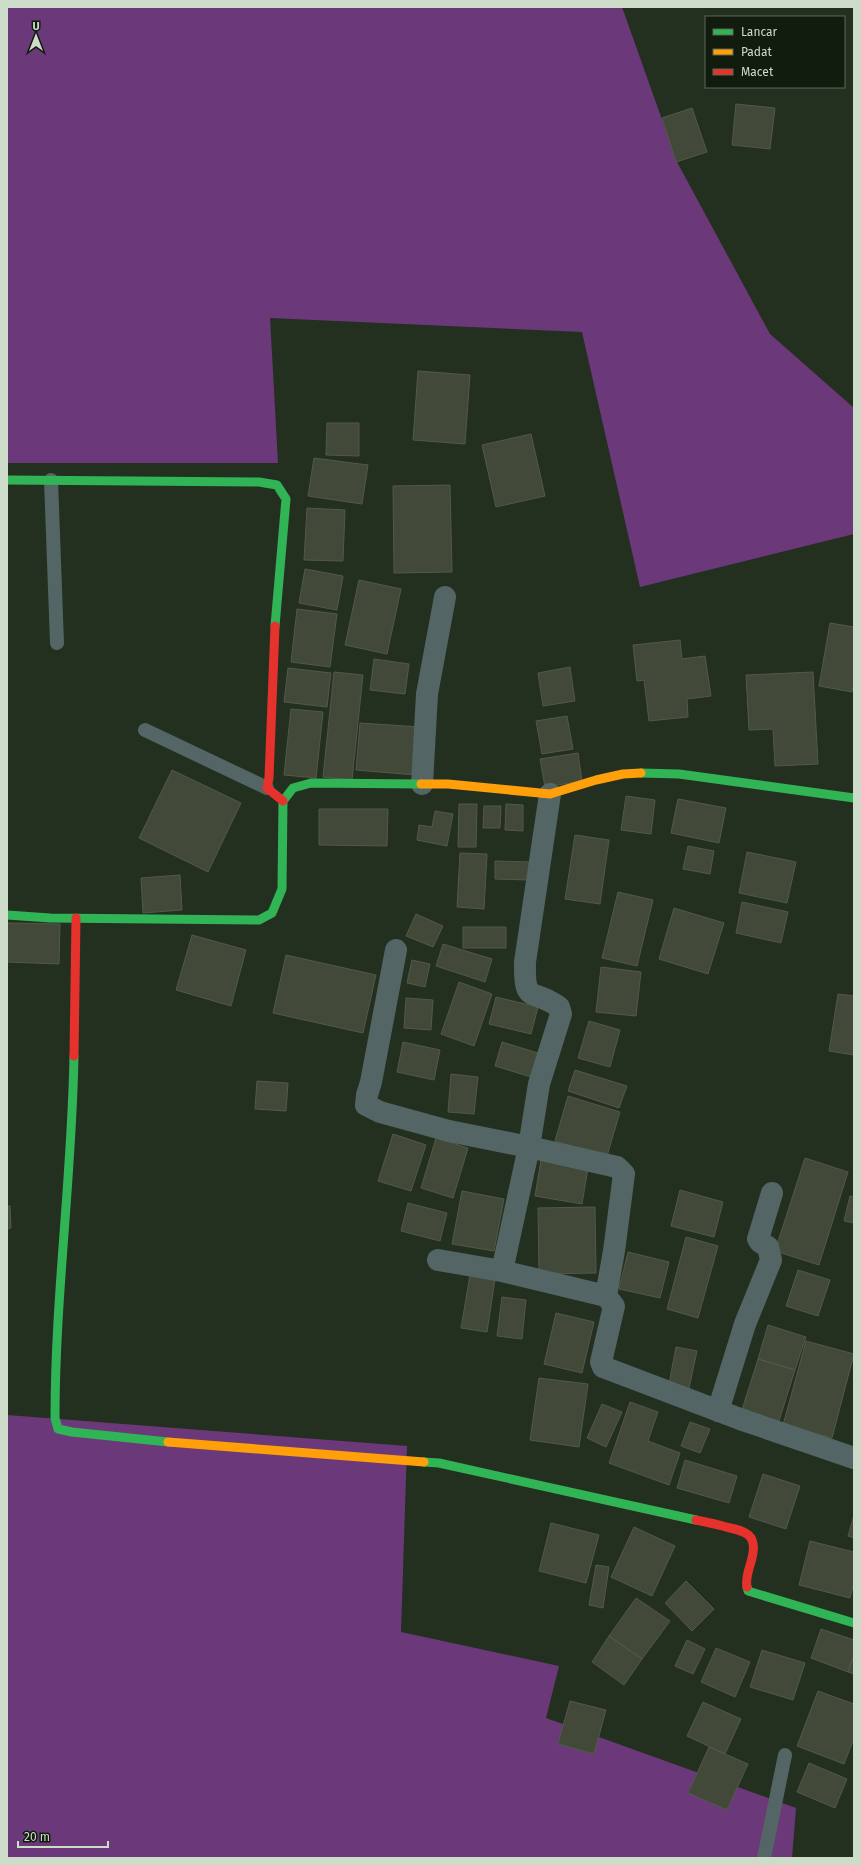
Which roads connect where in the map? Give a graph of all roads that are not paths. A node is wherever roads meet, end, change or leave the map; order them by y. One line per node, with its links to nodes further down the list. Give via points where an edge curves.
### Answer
1 (7, 480): 2 (street)
2 (51, 480): 4 (lane); 7 (street, via 259,482 277,485 286,499 275,622)
3 (445, 596): 6 (street, via 427,694)
4 (57, 643)
5 (145, 730): 7 (lane)
6 (422, 784): 8 (street, via 448,784); 10 (street, via 311,783 293,788)
7 (267, 788): 10 (street)
8 (550, 794): 9 (street, via 623,774 650,772); 14 (street, via 524,979 526,989 533,996 554,1003 559,1007 561,1014 539,1084)
9 (854, 798)
10 (283, 801): 12 (street, via 282,889 272,913 259,920 240,921)
11 (7, 915): 12 (street)
12 (76, 918): 21 (street, via 73,1108 61,1269 55,1398 58,1428 72,1432 181,1443 439,1463 746,1531 751,1535 755,1551 748,1574 748,1591)
13 (396, 950): 14 (street, via 366,1105 380,1112 449,1131)
14 (529, 1146): 17 (street); 18 (street, via 617,1167 624,1174)
15 (772, 1193): 19 (street, via 758,1239 768,1247 771,1260 746,1324)
16 (438, 1260): 17 (street)
17 (502, 1271): 18 (street)
18 (606, 1296): 19 (street, via 614,1306 603,1367)
19 (718, 1411): 20 (street)
20 (854, 1458)
21 (854, 1623)
22 (785, 1755): 23 (lane)
23 (764, 1858)

